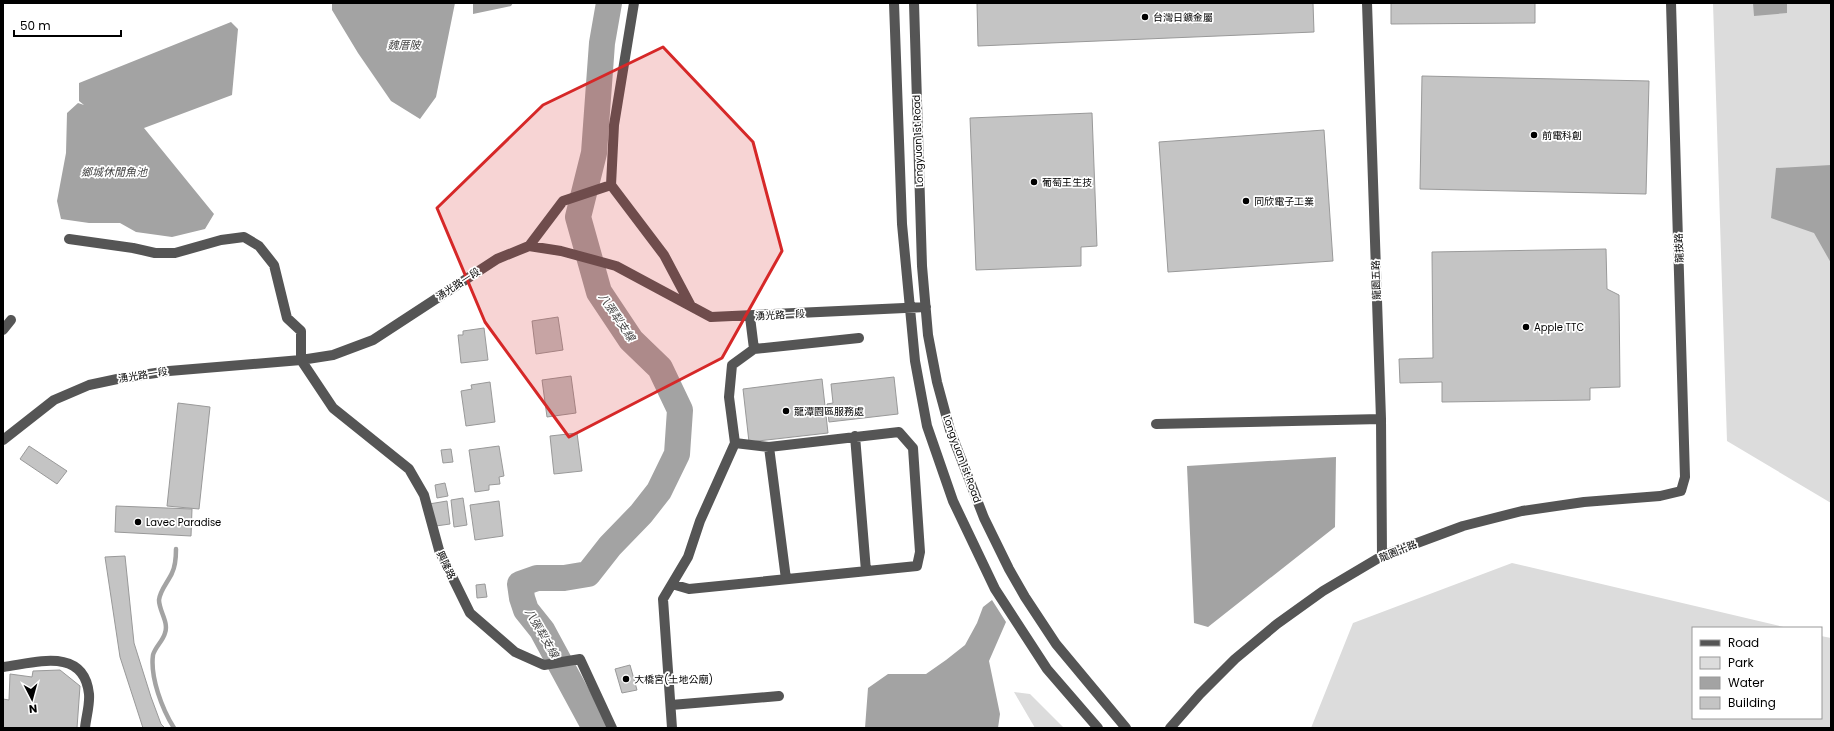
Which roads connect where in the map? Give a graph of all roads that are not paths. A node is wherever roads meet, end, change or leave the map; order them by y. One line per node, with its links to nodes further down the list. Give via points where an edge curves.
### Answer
1 (634, 3): 6 (street, via 614,125)
2 (894, 3): 11 (street, Longyuan 1st Road, via 902,224)
3 (914, 3): 10 (street, Longyuan 1st Road, via 922,266)
4 (1367, 3): 18 (street, 龍園五路)
5 (1671, 3): 24 (street, 龍技路, via 1686,478)
6 (611, 185): 8 (street, via 563,201); 9 (street, via 664,255)
7 (69, 239): 17 (street, via 155,253 175,253 221,240 244,237 259,246 274,265 287,318 301,332)
8 (530, 246): 9 (street, 湧光路一段, via 561,251 616,266); 17 (street, 湧光路一段, via 497,259 373,340 333,355)
9 (690, 306): 12 (street, 湧光路一段, via 710,317)
10 (926, 307): 11 (street, 湧光路一段); 36 (street, Longyuan 1st Road, via 937,382 950,430 984,518 1009,570 1056,644)
11 (908, 308): 12 (street, 湧光路一段); 35 (street, Longyuan 1st Road, via 914,361 927,426 964,527 995,589 1014,620 1047,669)
12 (750, 317): 16 (street)
13 (12, 320): 14 (street)
14 (3, 330)
15 (859, 338): 16 (street)
16 (754, 349): 22 (street, via 732,365 729,398)
17 (301, 360): 21 (street, 湧光路一段, via 169,371 89,385 54,400); 33 (street, 興隆路, via 333,408 409,470 424,495 439,550 470,613 515,652 544,665 580,658)
18 (1381, 419): 19 (street); 25 (street, 龍園五路)
19 (1156, 424)
20 (856, 436): 23 (street); 26 (street); 26 (street, via 899,432 913,448 920,552 917,566)
21 (3, 440)
22 (735, 443): 23 (street); 28 (street, via 700,521 688,557)
23 (770, 446): 27 (street)
24 (1681, 492): 25 (street, 龍園十路, via 1522,511 1463,526)
25 (1382, 556): 37 (street, 龍園十路, via 1323,591 1277,624 1235,659)
26 (866, 571): 27 (street)
27 (786, 579): 28 (street, via 689,589)
28 (672, 584): 31 (street, via 663,599)
29 (3, 667): 32 (street, via 57,660 78,668 86,681 89,696)
30 (779, 696): 31 (street)
31 (671, 705): 34 (street)
32 (84, 728)
33 (612, 728)
34 (672, 728)
35 (1098, 728)
36 (1126, 728)
37 (1170, 728)

